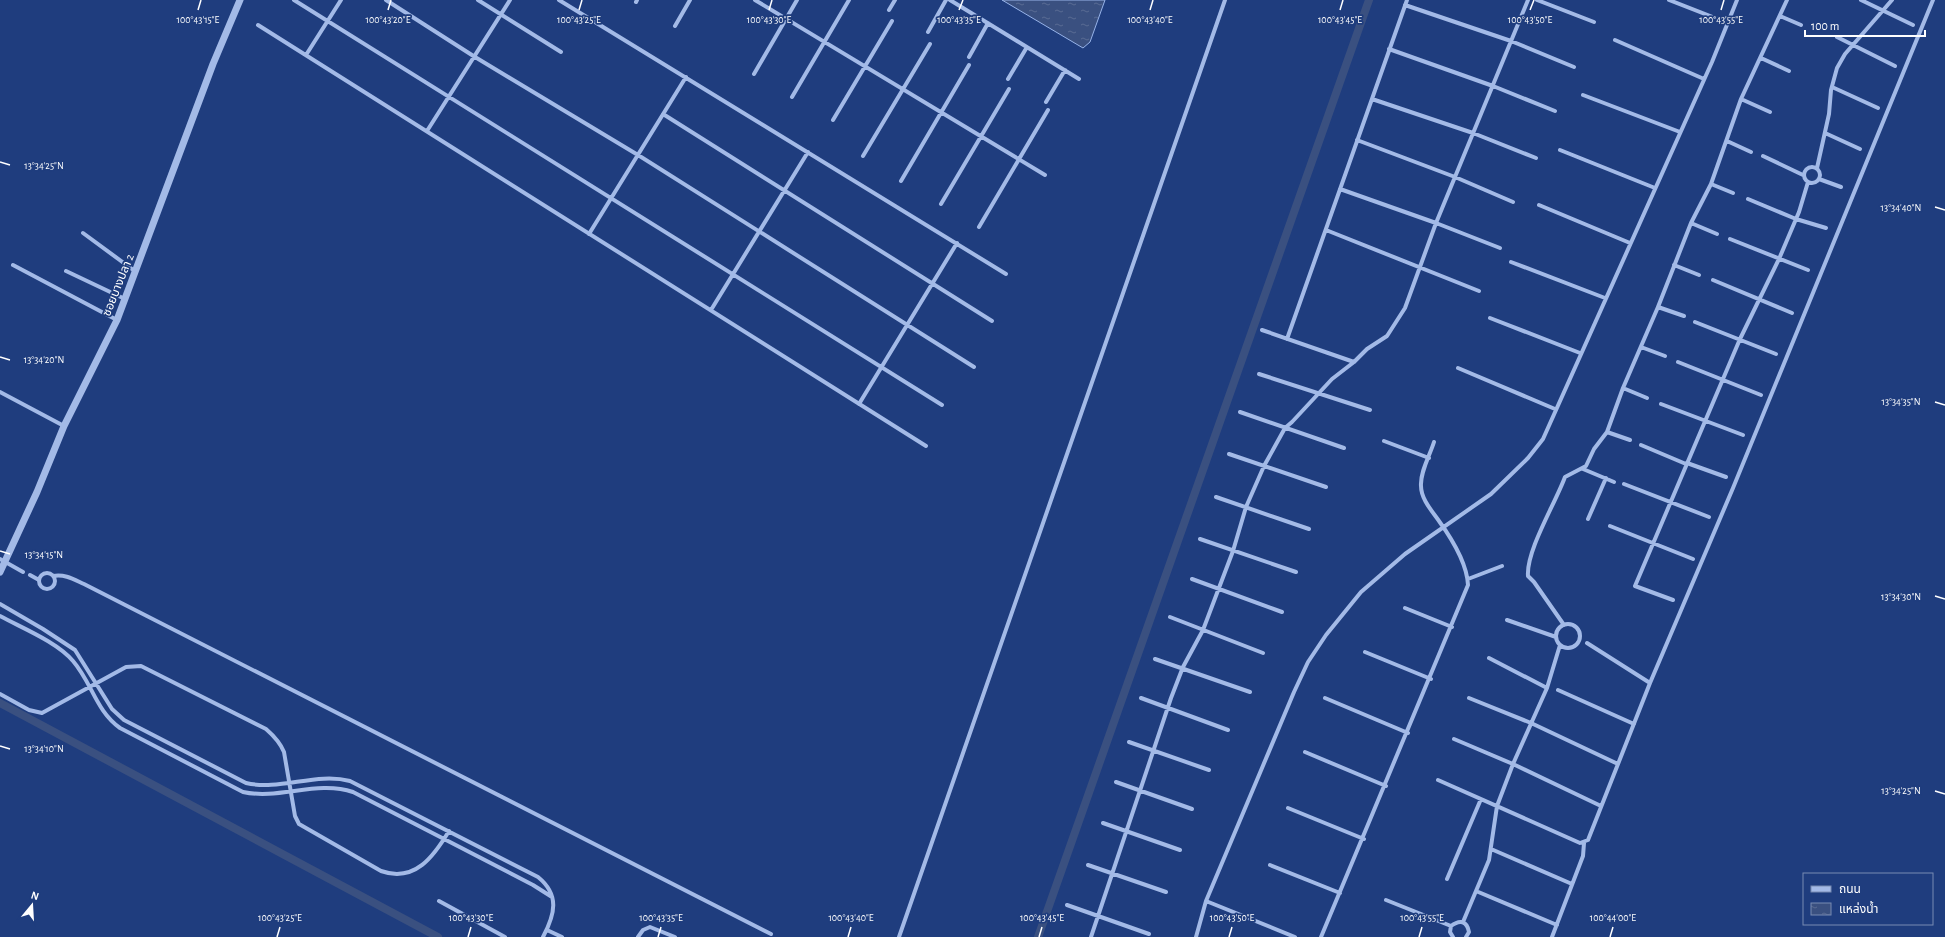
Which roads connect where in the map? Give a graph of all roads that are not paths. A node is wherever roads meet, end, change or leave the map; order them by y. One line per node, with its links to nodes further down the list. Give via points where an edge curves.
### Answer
1 (240, 0): 137 (street, ซอยบางปลา 2, via 213,64)
2 (294, 0): 31 (street)
3 (341, 0): 31 (street)
4 (386, 0): 51 (street)
5 (478, 0): 28 (street)
6 (510, 0): 28 (street)
7 (559, 0): 61 (street)
8 (690, 0): 38 (street)
9 (755, 0): 30 (street)
10 (797, 0): 30 (street)
11 (849, 0): 44 (street)
12 (894, 0): 26 (street)
13 (946, 0): 40 (street)
14 (950, 0): 34 (street)
15 (1225, 0): 312 (street)
16 (1407, 0): 25 (street)
17 (1528, 0): 43 (street)
18 (1537, 0): 33 (street)
19 (1669, 0): 35 (street)
20 (1738, 0): 35 (street)
21 (1787, 0): 29 (street)
22 (1861, 0): 27 (street)
23 (1892, 0): 27 (street)
24 (1933, 0): 247 (street, via 1733,488)
25 (1405, 5): 43 (street); 48 (street)
26 (889, 10)
27 (1884, 10): 37 (street); 46 (street)
28 (501, 14): 49 (street); 51 (street)
29 (1780, 16): 39 (street); 53 (street)
30 (786, 19): 44 (street); 60 (street)
31 (327, 20): 50 (street); 70 (street)
32 (892, 21): 55 (street)
33 (1594, 22)
34 (988, 23): 47 (street); 52 (street)
35 (1728, 23): 64 (street)
36 (258, 25): 50 (street)
37 (1913, 25)
38 (675, 26)
39 (1801, 26)
40 (928, 32)
41 (1837, 37): 46 (street)
42 (1615, 40): 64 (street)
43 (1511, 41): 57 (street); 65 (street)
44 (825, 42): 55 (street); 71 (street)
45 (930, 44): 68 (street)
46 (1853, 44): 56 (street); 66 (street, via 1837,68)
47 (1027, 47): 58 (street); 62 (street)
48 (1389, 49): 65 (street); 72 (street)
49 (562, 52)
50 (306, 55): 82 (street)
51 (475, 57): 70 (street); 93 (street)
52 (969, 57)
53 (1761, 58): 59 (street); 73 (street)
54 (969, 65): 79 (street)
55 (865, 66): 68 (street); 81 (street)
56 (1895, 66)
57 (1574, 67)
58 (1065, 70): 63 (street); 74 (street)
59 (1789, 71)
60 (754, 74)
61 (686, 77): 80 (street); 91 (street)
62 (1008, 79)
63 (1080, 79)
64 (1704, 79): 83 (street)
65 (1493, 86): 77 (street); 84 (street)
66 (1832, 87): 75 (street); 85 (street)
67 (1009, 89): 86 (street)
68 (903, 90): 79 (street); 94 (street)
69 (1583, 94): 83 (street)
70 (449, 96): 82 (street); 111 (street)
71 (792, 97)
72 (1372, 99): 84 (street); 87 (street)
73 (1741, 99): 78 (street); 88 (street)
74 (1046, 102)
75 (1878, 108)
76 (1048, 110): 97 (street)
77 (1555, 111)
78 (1770, 112)
79 (941, 113): 86 (street); 103 (street)
80 (663, 114): 93 (street); 109 (street)
81 (833, 120)
82 (427, 131): 124 (street)
83 (1680, 132): 107 (street)
84 (1473, 133): 96 (street); 101 (street)
85 (1825, 133): 89 (street); 98 (street)
86 (981, 136): 97 (street); 114 (street)
87 (1357, 140): 101 (street); 108 (street)
88 (1727, 141): 92 (street); 105 (street)
89 (1860, 149)
90 (1560, 150): 107 (street)
91 (808, 152): 109 (street); 128 (street)
92 (1750, 152)
93 (638, 155): 111 (street); 122 (street)
94 (863, 156)
95 (1763, 156): 100 (street)
96 (1536, 158)
97 (1019, 159): 99 (street); 119 (street)
98 (1817, 168): 100 (street, via 1805,169); 102 (street, via 1820,173)
99 (1046, 175)
100 (1803, 175): 104 (street)
101 (1455, 177): 113 (street); 118 (street)
102 (1819, 179): 104 (street, via 1814,183); 106 (street)
103 (901, 181)
104 (1808, 182): 116 (street)
105 (1711, 184): 110 (street); 117 (street)
106 (1841, 187)
107 (1655, 188): 127 (street)
108 (1340, 189): 118 (street); 121 (street)
109 (784, 190): 122 (street); 142 (street)
110 (1733, 193)
111 (611, 198): 124 (street); 138 (street)
112 (1748, 199): 116 (street)
113 (1513, 202)
114 (941, 204)
115 (1539, 205): 127 (street)
116 (1796, 219): 120 (street); 130 (street)
117 (1691, 222): 125 (street); 133 (street)
118 (1436, 223): 129 (street); 134 (street)
119 (979, 227)
120 (1826, 228)
121 (1326, 230): 134 (street); 157 (street)
122 (759, 232): 138 (street); 155 (street)
123 (83, 233): 137 (street)
124 (589, 234): 148 (street)
125 (1717, 234)
126 (1730, 239): 130 (street)
127 (1630, 242): 144 (street)
128 (957, 244): 139 (street); 142 (street)
129 (1500, 248)
130 (1780, 259): 135 (street); 145 (street)
131 (1511, 262): 144 (street)
132 (13, 265): 152 (street)
133 (1674, 265): 140 (street); 147 (street)
134 (1421, 267): 143 (street); 163 (street, via 1405,308 1392,328)
135 (1808, 270)
136 (66, 271): 146 (street)
137 (136, 272): 146 (street, ซอยบางปลา 2)
138 (733, 274): 148 (street); 165 (street)
139 (1006, 274)
140 (1699, 275)
141 (1713, 280): 145 (street)
142 (932, 283): 153 (street); 155 (street)
143 (1479, 291)
144 (1605, 298): 160 (street)
145 (1759, 298): 149 (street); 158 (street)
146 (125, 299): 152 (street, ซอยบางปลา 2)
147 (1658, 307): 150 (street); 159 (street)
148 (710, 310): 175 (street)
149 (1792, 313)
150 (1684, 316)
151 (1490, 318): 160 (street)
152 (117, 320): 182 (street, ซอยบางปลา 2)
153 (992, 321)
154 (1695, 322): 158 (street)
155 (907, 325): 165 (street); 166 (street)
156 (1262, 330): 157 (street)
157 (1287, 339): 163 (street)
158 (1740, 339): 161 (street); 169 (street)
159 (1641, 347): 162 (street); 170 (street)
160 (1580, 353): 178 (street)
161 (1776, 354)
162 (1665, 356)
163 (1354, 362): 172 (street, via 1332,378)
164 (1678, 362): 169 (street)
165 (881, 367): 175 (street); 177 (street)
166 (974, 367)
167 (1458, 368): 178 (street)
168 (1259, 374): 172 (street)
169 (1722, 380): 173 (street); 181 (street)
170 (1623, 388): 174 (street); 184 (street)
171 (0, 392): 182 (street)
172 (1319, 394): 179 (street); 183 (street)
173 (1761, 395)
174 (1647, 398)
175 (859, 404): 190 (street)
176 (1661, 404): 181 (street)
177 (942, 405)
178 (1555, 409): 208 (street, via 1542,439 1528,458 1491,494)
179 (1370, 410)
180 (1240, 412): 183 (street)
181 (1705, 421): 185 (street); 194 (street)
182 (64, 426): 214 (street, ซอยบางปลา 2, via 37,492)
183 (1285, 428): 191 (street); 195 (street)
184 (1607, 432): 186 (street); 196 (street)
185 (1743, 435)
186 (1630, 440)
187 (1384, 441): 193 (street)
188 (1434, 442): 193 (street)
189 (1641, 445): 194 (street)
190 (926, 446)
191 (1344, 448)
192 (1229, 454): 195 (street)
193 (1429, 458): 208 (street, via 1420,488)
194 (1686, 463): 197 (street); 203 (street)
195 (1264, 466): 201 (street); 204 (street)
196 (1583, 469): 198 (street); 232 (street, via 1565,477 1527,569 1528,576)
197 (1726, 477)
198 (1606, 478): 199 (street); 206 (street)
199 (1614, 482)
200 (1624, 484): 203 (street)
201 (1326, 488)
202 (1216, 496): 204 (street)
203 (1671, 503): 205 (street); 211 (street)
204 (1246, 507): 209 (street); 212 (street)
205 (1709, 517)
206 (1588, 519)
207 (1610, 526): 211 (street)
208 (1444, 528): 222 (street, via 1462,561); 298 (street, via 1405,554 1361,592 1308,662)
209 (1309, 529)
210 (1200, 539): 212 (street)
211 (1654, 544): 213 (street); 225 (street, via 1634,586)
212 (1233, 551): 218 (street); 224 (street)
213 (1693, 559)
214 (2, 560): 216 (street, ซอยบางปลา 2); 217 (street)
215 (1502, 566): 222 (street)
216 (0, 572)
217 (23, 572)
218 (1296, 572)
219 (30, 575): 223 (street)
220 (53, 576): 223 (street, via 47,573); 223 (street, via 54,583 49,588 42,587); 305 (street, via 67,576)
221 (1192, 579): 224 (street)
222 (1468, 579): 233 (street, via 1466,594)
223 (39, 580)
224 (1219, 590): 228 (street); 235 (street)
225 (1673, 600)
226 (0, 604): 234 (street)
227 (1405, 608): 233 (street)
228 (1282, 612)
229 (0, 616): 236 (street)
230 (1170, 617): 235 (street)
231 (1507, 620): 237 (street)
232 (1564, 625): 237 (street); 239 (street, via 1576,627 1581,635 1579,642 1571,649)
233 (1452, 627): 245 (street)
234 (43, 629): 236 (street); 246 (street, via 75,650)
235 (1203, 630): 241 (street); 244 (street)
236 (38, 637): 248 (street, via 66,654 78,668)
237 (1556, 637): 239 (street)
238 (1587, 643): 247 (street)
239 (1560, 645): 249 (street)
240 (1365, 652): 245 (street)
241 (1263, 653)
242 (1489, 658): 249 (street)
243 (1155, 659): 244 (street)
244 (1183, 667): 251 (street); 256 (street)
245 (1430, 679): 260 (street)
246 (97, 683): 248 (street); 269 (street, via 112,709 124,720 246,783 260,785); 269 (street, via 126,667 141,666 266,729 281,744)
247 (1650, 683): 258 (street)
248 (89, 688): 252 (street, via 42,713 29,710); 272 (street, via 104,715 120,728 236,788 252,794)
249 (1546, 688): 257 (street)
250 (1558, 690): 258 (street)
251 (1250, 692)
252 (0, 694)
253 (1141, 698): 256 (street)
254 (1325, 698): 260 (street)
255 (1469, 698): 257 (street)
256 (1168, 708): 259 (street); 263 (street)
257 (1531, 723): 265 (street); 266 (street)
258 (1634, 724): 266 (street)
259 (1228, 730)
260 (1408, 732): 271 (street)
261 (1454, 740): 265 (street)
262 (1129, 742): 263 (street)
263 (1154, 751): 267 (street); 273 (street)
264 (1305, 752): 271 (street)
265 (1513, 764): 275 (street); 276 (street)
266 (1618, 764): 276 (street)
267 (1210, 770)
268 (1438, 780): 274 (street)
269 (290, 782): 272 (street); 280 (street, via 330,778 350,781)
270 (1116, 782): 273 (street)
271 (1386, 786): 282 (street)
272 (291, 791): 283 (street, via 342,788); 283 (street, via 295,816 299,824 389,873 405,872 420,867 436,852)
273 (1140, 791): 278 (street); 281 (street)
274 (1481, 799): 275 (street); 290 (street)
275 (1497, 806): 284 (street); 285 (street)
276 (1601, 806): 284 (street, via 1588,840)
277 (1288, 808): 282 (street)
278 (1192, 809)
279 (1103, 823): 281 (street)
280 (449, 831): 283 (street); 295 (street, via 538,877 546,884)
281 (1127, 832): 286 (street); 289 (street)
282 (1364, 839): 294 (street)
283 (443, 840): 295 (street)
284 (1584, 843): 291 (street, via 1583,856)
285 (1491, 849): 291 (street); 292 (street)
286 (1180, 850)
287 (1088, 865): 289 (street)
288 (1270, 865): 294 (street)
289 (1112, 874): 293 (street); 300 (street)
290 (1446, 879)
291 (1572, 884): 302 (street)
292 (1476, 891): 301 (street); 302 (street)
293 (1166, 892)
294 (1340, 893): 316 (street)
295 (552, 897): 304 (street, via 554,909)
296 (1386, 900): 303 (street)
297 (439, 901): 307 (street)
298 (1206, 901): 314 (street); 315 (street)
299 (1067, 905): 300 (street)
300 (1098, 916): 306 (street); 313 (street)
301 (1463, 922): 303 (street, via 1456,922); 318 (street, via 1468,926 1469,932)
302 (1557, 925): 319 (street)
303 (1451, 926): 317 (street, via 1450,932)
304 (547, 930): 308 (street); 309 (street)
305 (770, 934)
306 (1149, 934)
307 (505, 937)
308 (543, 937)
309 (562, 937)
310 (638, 937): 311 (street, via 643,930 650,927)
311 (675, 937)
312 (899, 937)
313 (1091, 937)
314 (1196, 937)
315 (1295, 937)
316 (1321, 937)
317 (1453, 937)
318 (1466, 937)
319 (1552, 937)

